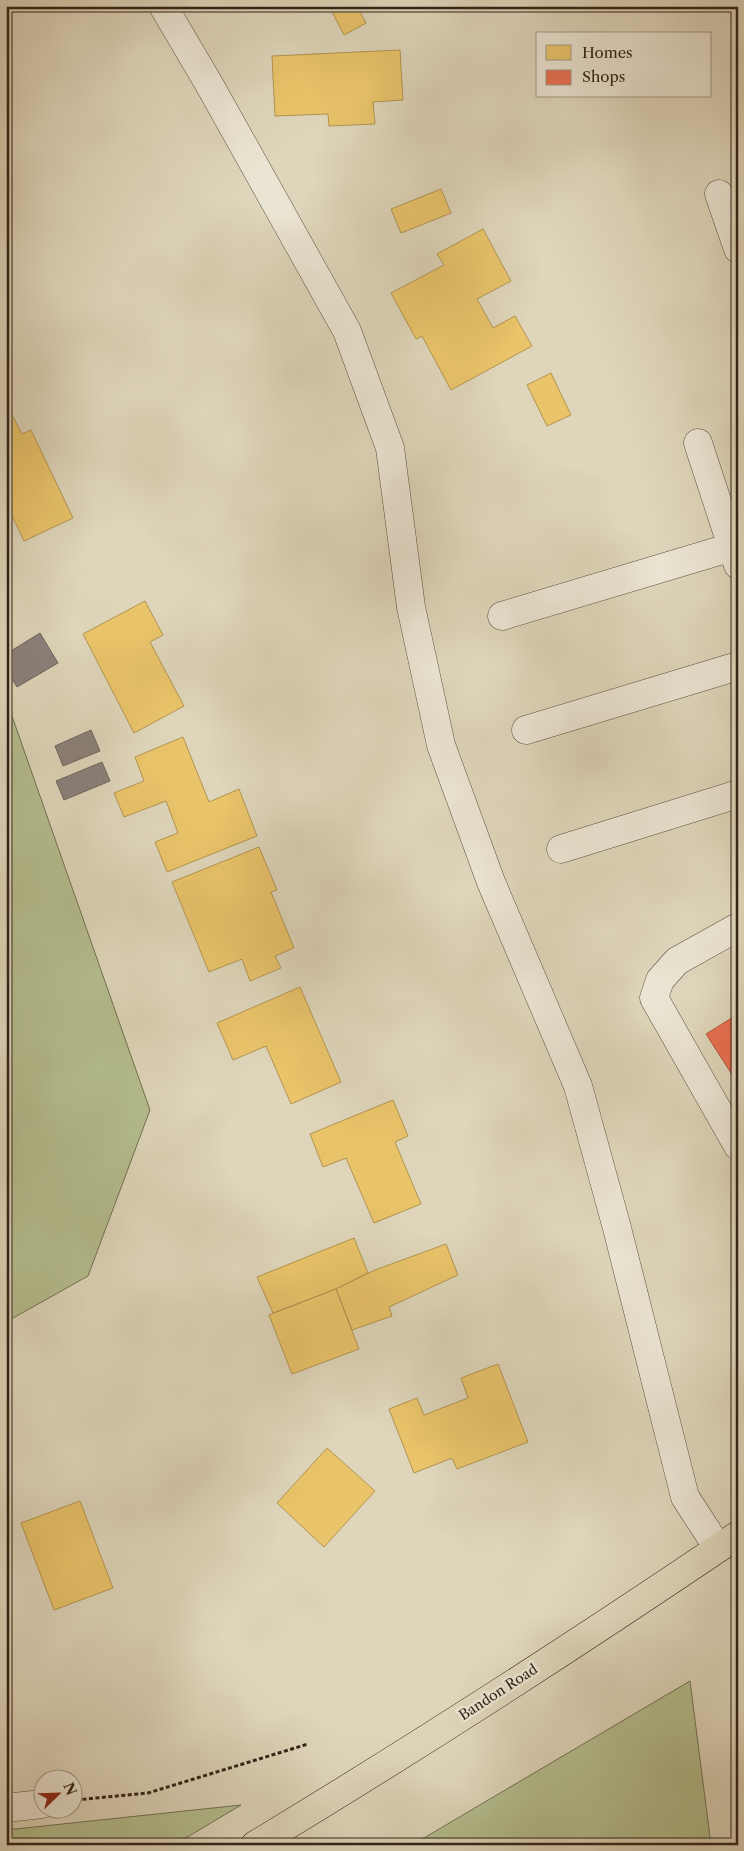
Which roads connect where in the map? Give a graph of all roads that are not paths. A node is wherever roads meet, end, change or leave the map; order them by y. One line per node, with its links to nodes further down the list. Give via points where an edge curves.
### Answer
1 (163, 6): 13 (street, via 347,331 390,448 411,608 441,745 491,882 578,1086 685,1497)
2 (719, 194): 3 (street)
3 (738, 249)
4 (698, 443): 5 (street)
5 (735, 556): 6 (street)
6 (502, 616)
7 (738, 666): 8 (street)
8 (526, 730)
9 (738, 794): 10 (street)
10 (561, 849)
11 (738, 927): 12 (street, via 677,960 660,980 654,998)
12 (738, 1146)
13 (728, 1541): 16 (main road, Bandon Road, via 494,1695)
14 (32, 1805): 15 (street)
15 (6, 1808)
16 (255, 1845)

